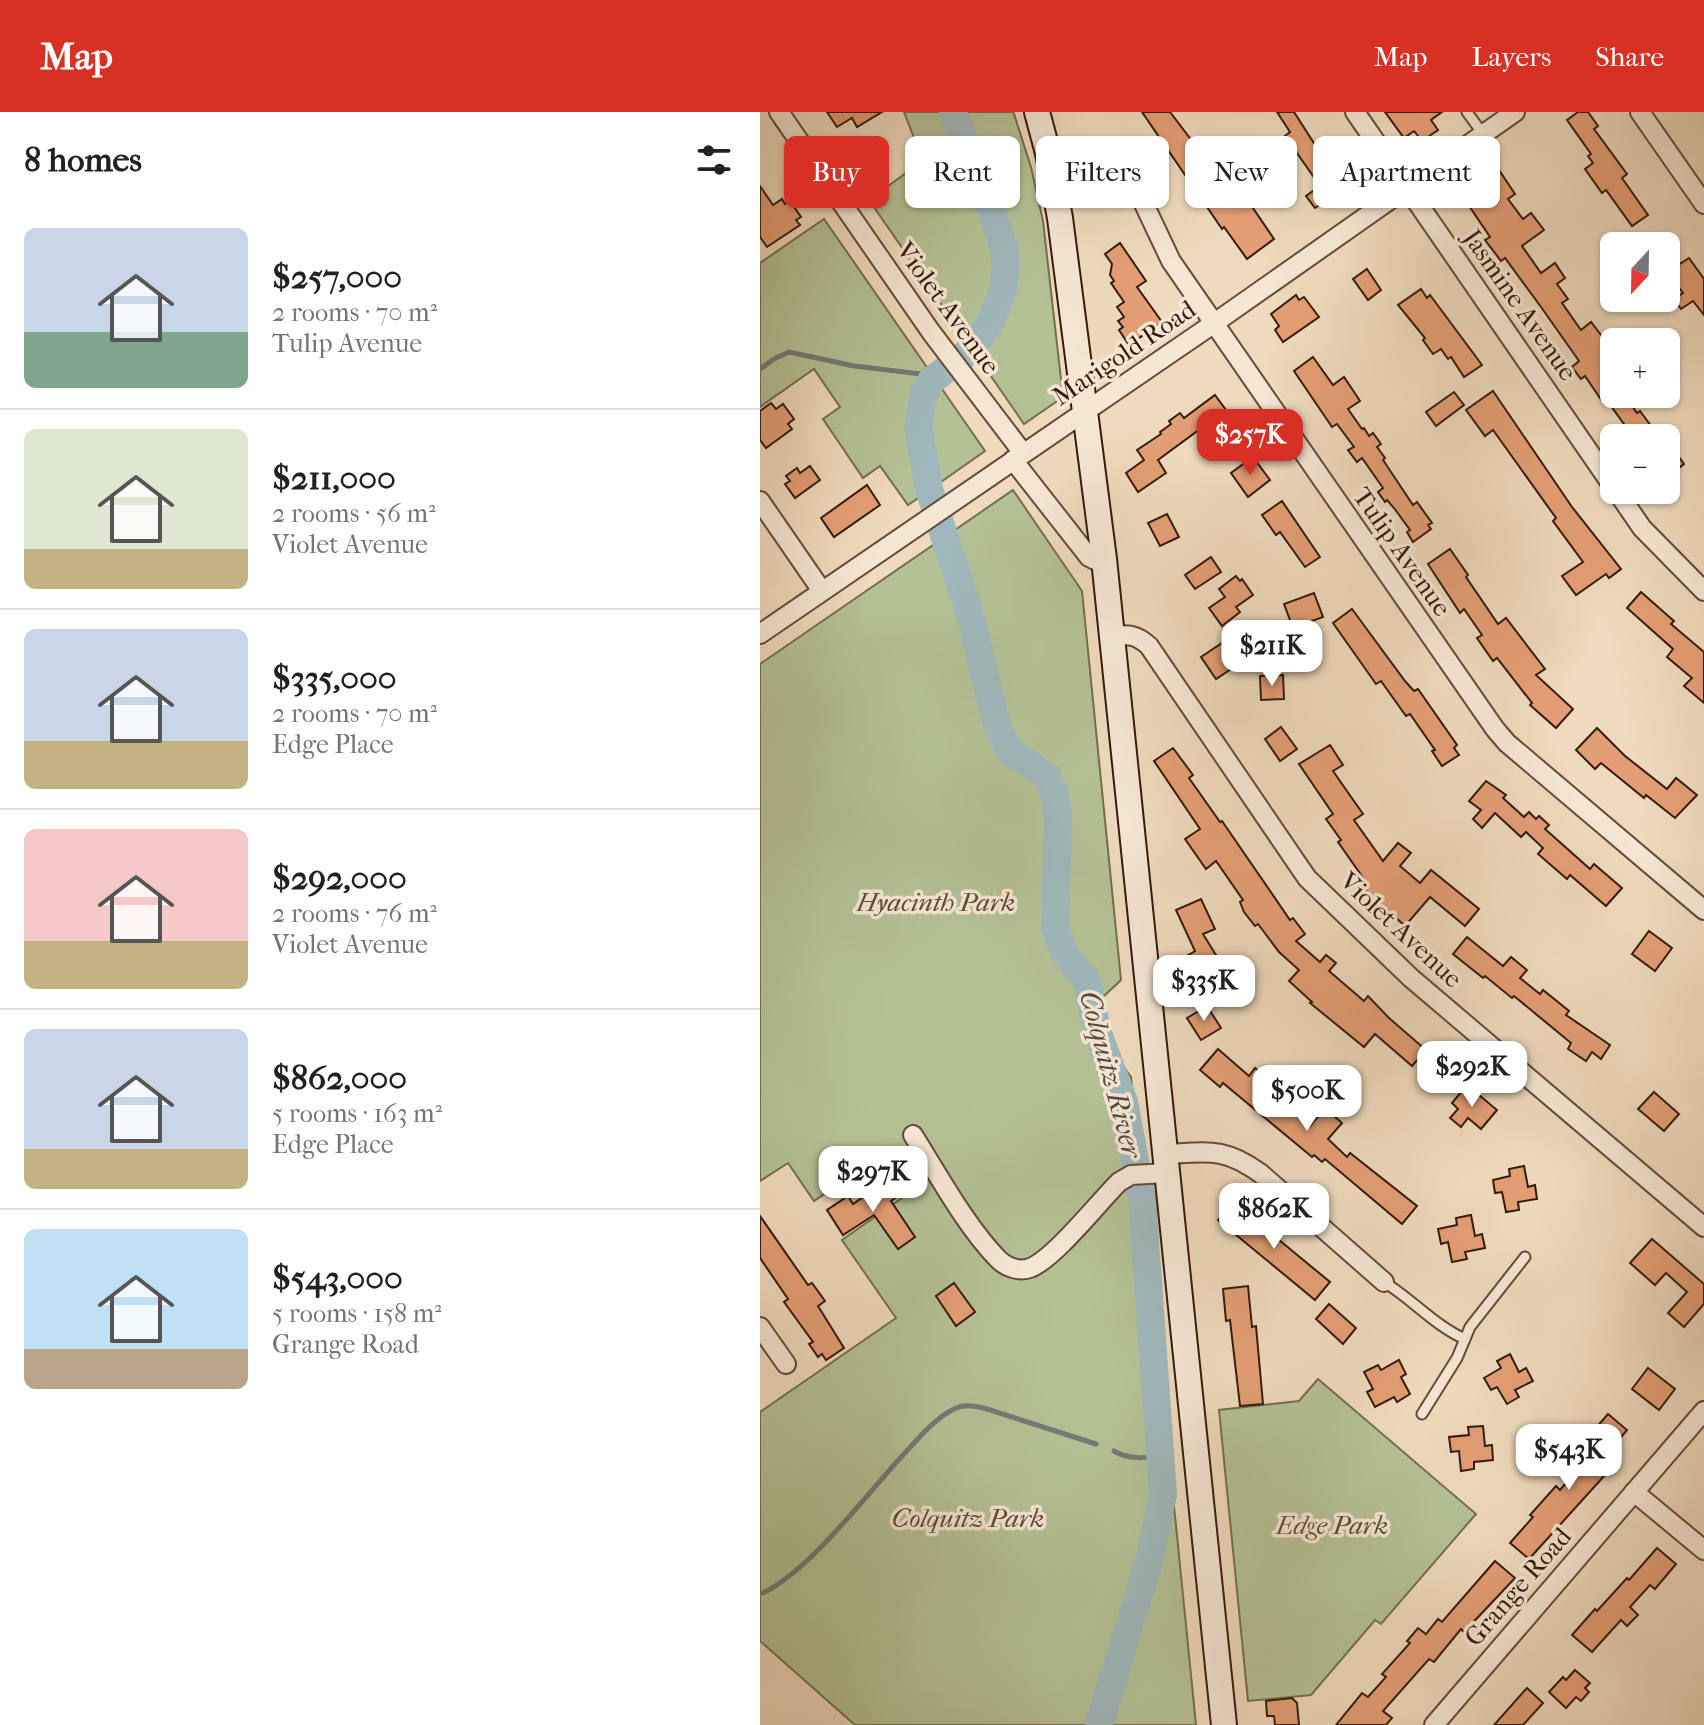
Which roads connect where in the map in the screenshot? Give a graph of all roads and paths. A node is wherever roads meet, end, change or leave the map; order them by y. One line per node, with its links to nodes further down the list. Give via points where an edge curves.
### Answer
1 (779, 112): 16 (street, Violet Avenue)
2 (1037, 112): 15 (main road, via 1060,218)
3 (1355, 112): 8 (street, Jasmine Avenue)
4 (1467, 112): 7 (lane)
5 (1515, 112): 7 (street, Marigold Road)
6 (1640, 112): 10 (street)
7 (1483, 134): 9 (street, Marigold Road)
8 (1372, 136)
9 (1480, 136)
10 (1704, 204)
11 (1146, 208): 14 (street, Tulip Avenue, via 1171,261)
12 (1377, 208): 14 (street, Marigold Road)
13 (1421, 208): 17 (street, Jasmine Avenue)
14 (1213, 324): 15 (street, Marigold Road); 25 (street, Tulip Avenue, via 1495,729)
15 (1085, 411): 16 (street, Marigold Road); 20 (main road)
16 (1018, 456): 20 (street, Violet Avenue, via 1089,557); 21 (street, Marigold Road)
17 (1600, 467)
18 (760, 501): 21 (street)
19 (1625, 504): 22 (street, Jasmine Avenue)
20 (1104, 559): 24 (main road)
21 (822, 591): 23 (street, Marigold Road)
22 (1704, 591)
23 (760, 634)
24 (1113, 636): 27 (main road); 28 (street, Violet Avenue, via 1130,634 1149,646 1307,878 1411,978)
25 (1704, 910)
26 (913, 1135): 27 (street, via 990,1249 1018,1270 1051,1255 1109,1192)
27 (1152, 1169): 30 (street, via 1217,1151 1239,1158); 38 (main road)
28 (1704, 1227)
29 (1525, 1257): 32 (lane)
30 (1384, 1282): 32 (lane)
31 (760, 1327): 33 (street)
32 (1465, 1339): 35 (lane)
33 (786, 1364)
34 (1704, 1411): 36 (street, Grange Road)
35 (1422, 1414)
36 (1634, 1492): 37 (street); 39 (street, Grange Road)
37 (1704, 1550)
38 (1224, 1725)
39 (1434, 1725)

